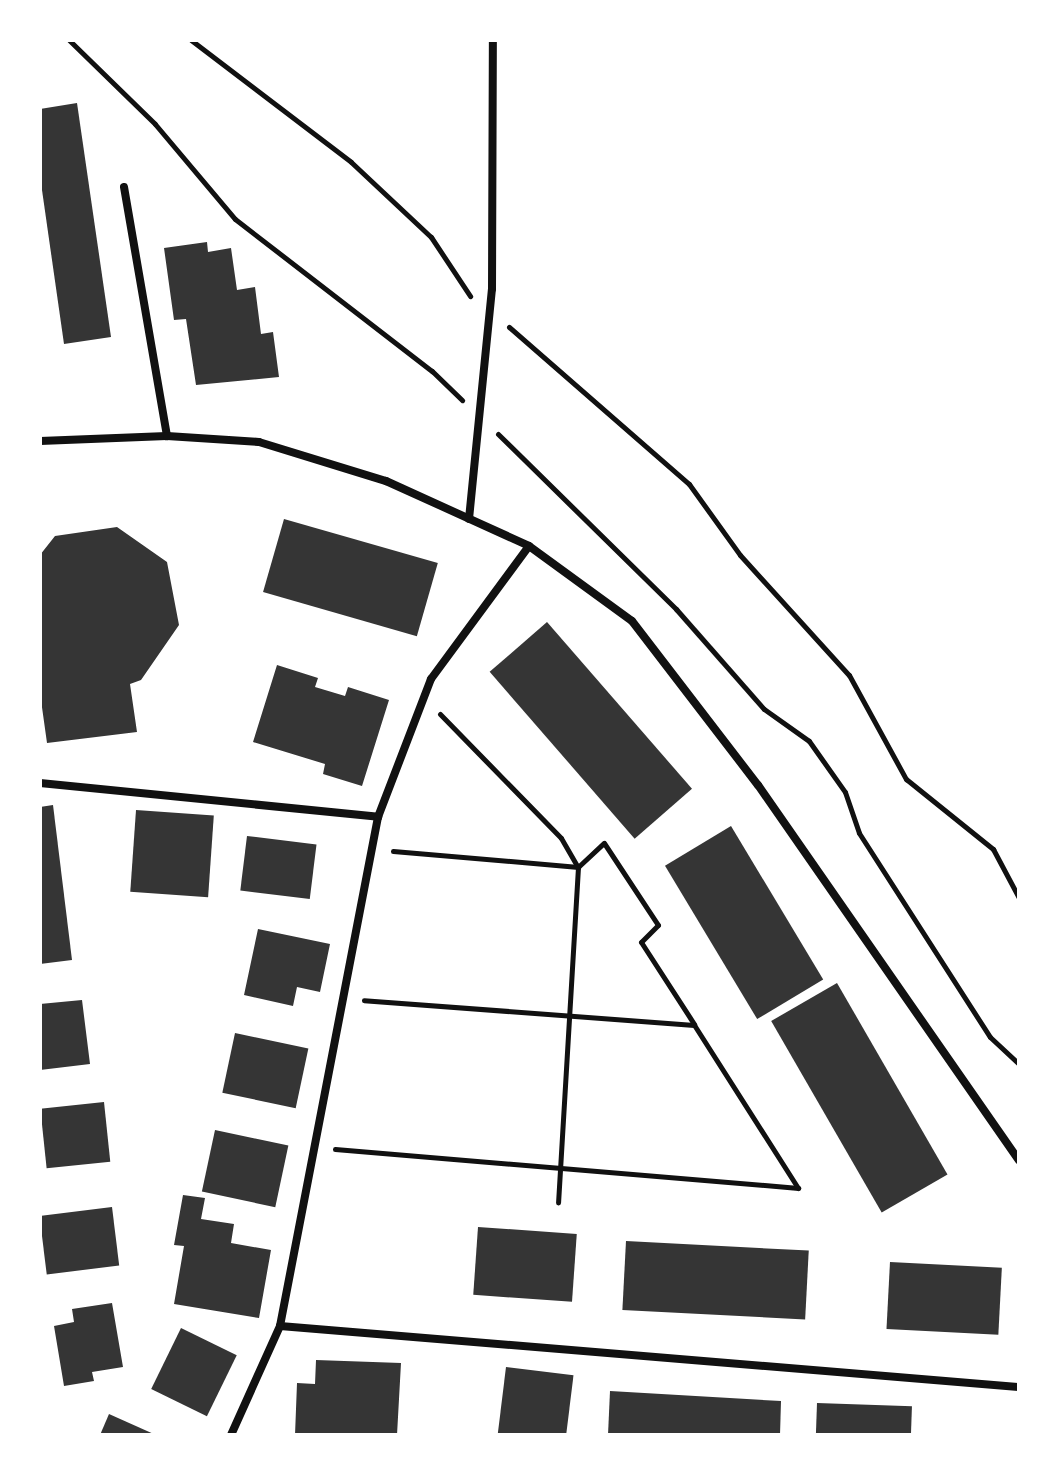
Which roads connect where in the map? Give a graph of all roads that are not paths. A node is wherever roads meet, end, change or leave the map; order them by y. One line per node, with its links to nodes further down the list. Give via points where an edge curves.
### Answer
1 (493, 40): 5 (street, via 490,312)
2 (124, 187): 3 (street)
3 (167, 436): 4 (street); 5 (street, via 259,442 386,481)
4 (40, 441)
5 (469, 519): 6 (street)
6 (529, 546): 8 (street, via 431,679); 9 (street, via 632,621 758,785)
7 (40, 783): 8 (street)
8 (378, 817): 10 (street)
9 (1019, 1160)
10 (280, 1326): 11 (street); 12 (street)
11 (1019, 1387)
12 (231, 1435)

